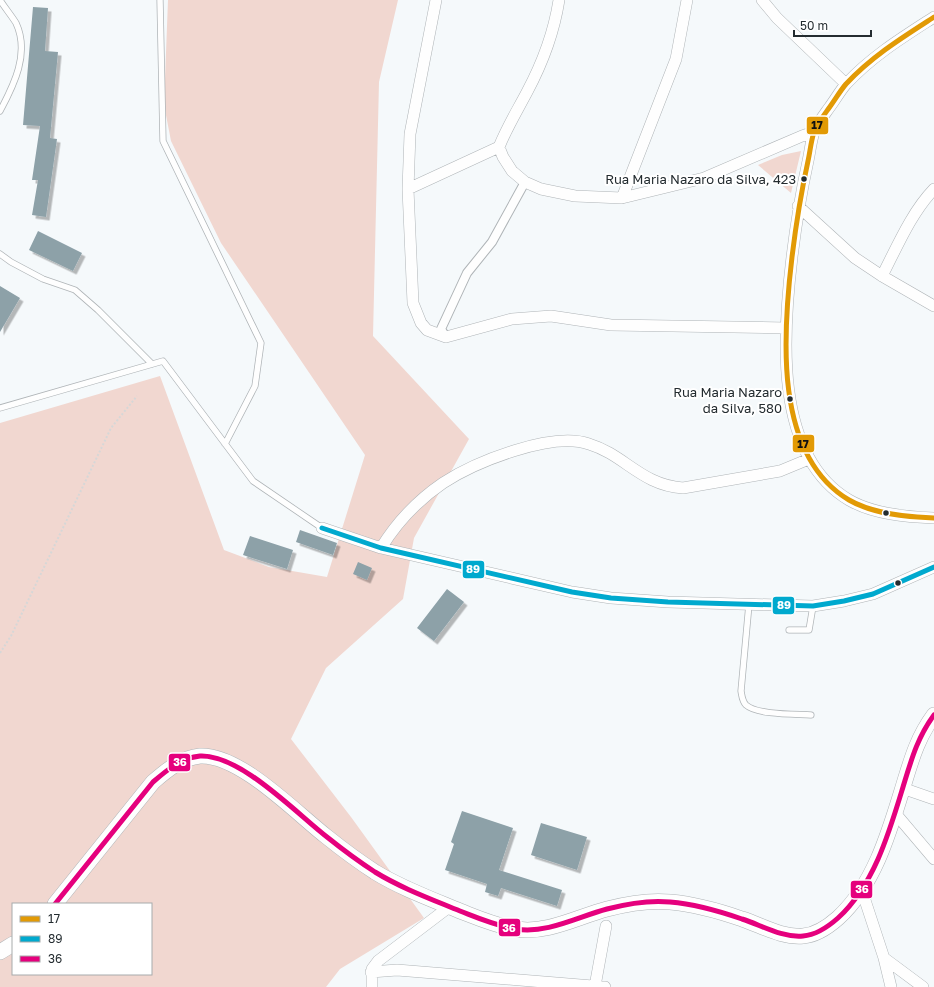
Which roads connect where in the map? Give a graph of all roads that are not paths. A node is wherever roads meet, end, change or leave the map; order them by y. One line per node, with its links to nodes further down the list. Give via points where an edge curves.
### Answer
1 (0, 0): 9 (lane, via 16,24 22,50 14,84)
2 (160, 0): 24 (lane, via 163,141 261,343 255,386)
3 (436, 0): 14 (street, via 410,134)
4 (559, 0): 11 (street, via 556,21 538,68 508,124)
5 (687, 0): 15 (street, via 676,59)
6 (762, 0): 8 (street, via 777,18)
7 (934, 17): 8 (street, via 888,46)
8 (846, 84): 10 (street)
9 (0, 111)
10 (814, 132): 15 (street, via 704,178); 16 (street)
11 (499, 147): 12 (street, via 512,171); 14 (street)
12 (525, 182): 15 (street, via 541,189 575,196); 21 (street, via 492,242 467,273 441,330)
13 (934, 189): 18 (street, via 908,226)
14 (408, 190): 21 (street, via 413,303 420,323 427,330)
15 (622, 198)
16 (798, 206): 18 (street, via 855,258); 20 (street)
17 (0, 254): 22 (lane, via 43,279 75,290)
18 (882, 276): 19 (street)
19 (934, 306)
20 (786, 328): 21 (street, via 611,325 569,318 538,317 507,320); 25 (street, via 789,391 794,420)
21 (441, 336)
22 (152, 364): 23 (lane); 24 (lane, via 163,361)
23 (0, 408)
24 (225, 444): 27 (lane, via 253,482)
25 (809, 459): 26 (street, via 832,487 848,500 865,508 913,517); 28 (street, via 780,471 684,488 669,487 650,480 601,448 588,443 573,440 553,442 506,454 469,469 444,483 394,527)
26 (934, 518)
27 (322, 528): 28 (street)
28 (381, 548): 30 (street, via 572,592 611,598)
29 (934, 567): 31 (street, via 873,594)
30 (749, 604): 31 (street); 33 (lane, via 741,691 745,705 760,711)
31 (813, 606): 32 (lane, via 809,630)
32 (789, 630)
33 (811, 715)
34 (934, 715): 35 (main road, via 915,747)
35 (902, 788): 36 (street); 37 (main road)
36 (934, 799)
37 (894, 813): 38 (street); 39 (main road)
38 (934, 859)
39 (862, 891): 41 (main road, via 837,919 817,932 803,936 785,935 697,906 668,902 640,903 608,909 543,929 519,930 497,925); 45 (street)
40 (56, 903): 41 (main road, via 153,782 170,768 189,758 202,756 221,760 253,776 329,839 374,871 394,883)
41 (449, 906): 46 (street, via 378,961)
42 (606, 926): 48 (street)
43 (12, 945): 44 (main road)
44 (0, 952)
45 (884, 958): 49 (street); 50 (street)
46 (372, 972): 47 (street); 48 (street, via 397,970)
47 (372, 987)
48 (600, 987)
49 (891, 987)
50 (923, 987)

